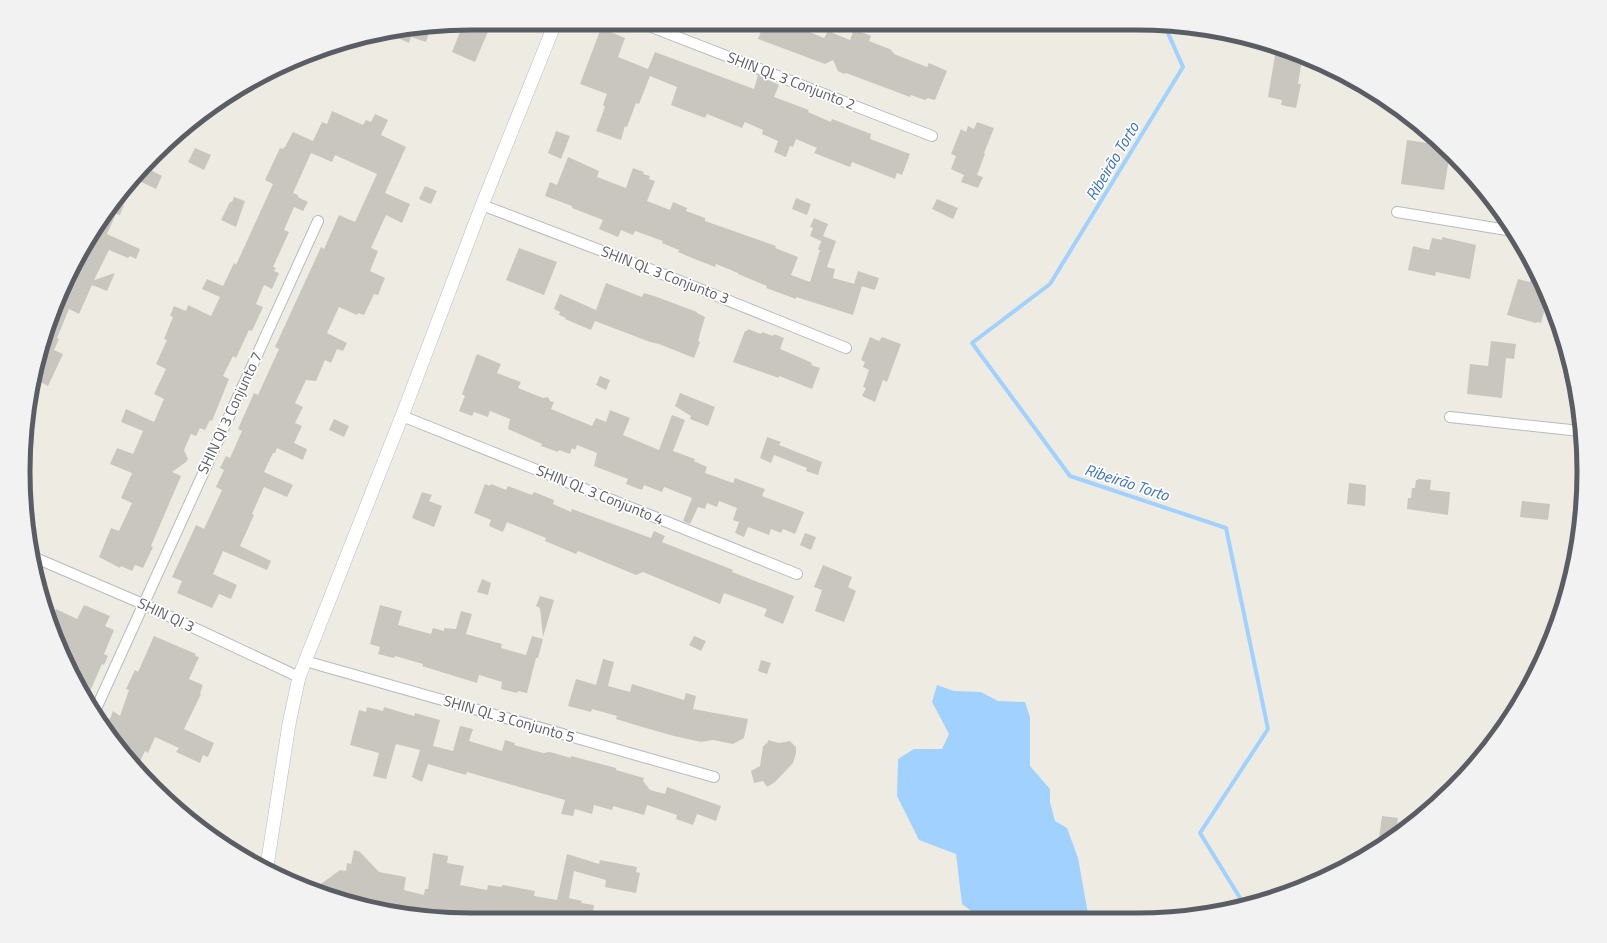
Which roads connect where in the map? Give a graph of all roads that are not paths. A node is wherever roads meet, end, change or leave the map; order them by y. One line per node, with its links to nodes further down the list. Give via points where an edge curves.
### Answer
1 (552, 30): 4 (street)
2 (659, 30): 3 (street, SHIN QL 3 Conjunto 2)
3 (932, 136)
4 (482, 205): 8 (street, SHIN QL 3 Conjunto 3); 9 (street)
5 (1397, 212): 7 (street)
6 (318, 221): 14 (street, SHIN QI 3 Conjunto 7)
7 (1505, 230)
8 (846, 348)
9 (402, 416): 13 (street, SHIN QL 3 Conjunto 4); 15 (street)
10 (1450, 417): 11 (street)
11 (1575, 430)
12 (38, 559): 14 (street, SHIN QI 3)
13 (797, 574)
14 (143, 604): 16 (street, SHIN QI 3); 17 (street, SHIN QI 3 Conjunto 7)
15 (305, 661): 16 (street); 18 (street, SHIN QL 3 Conjunto 5)
16 (299, 677): 19 (street)
17 (97, 706)
18 (714, 777)
19 (267, 862)

